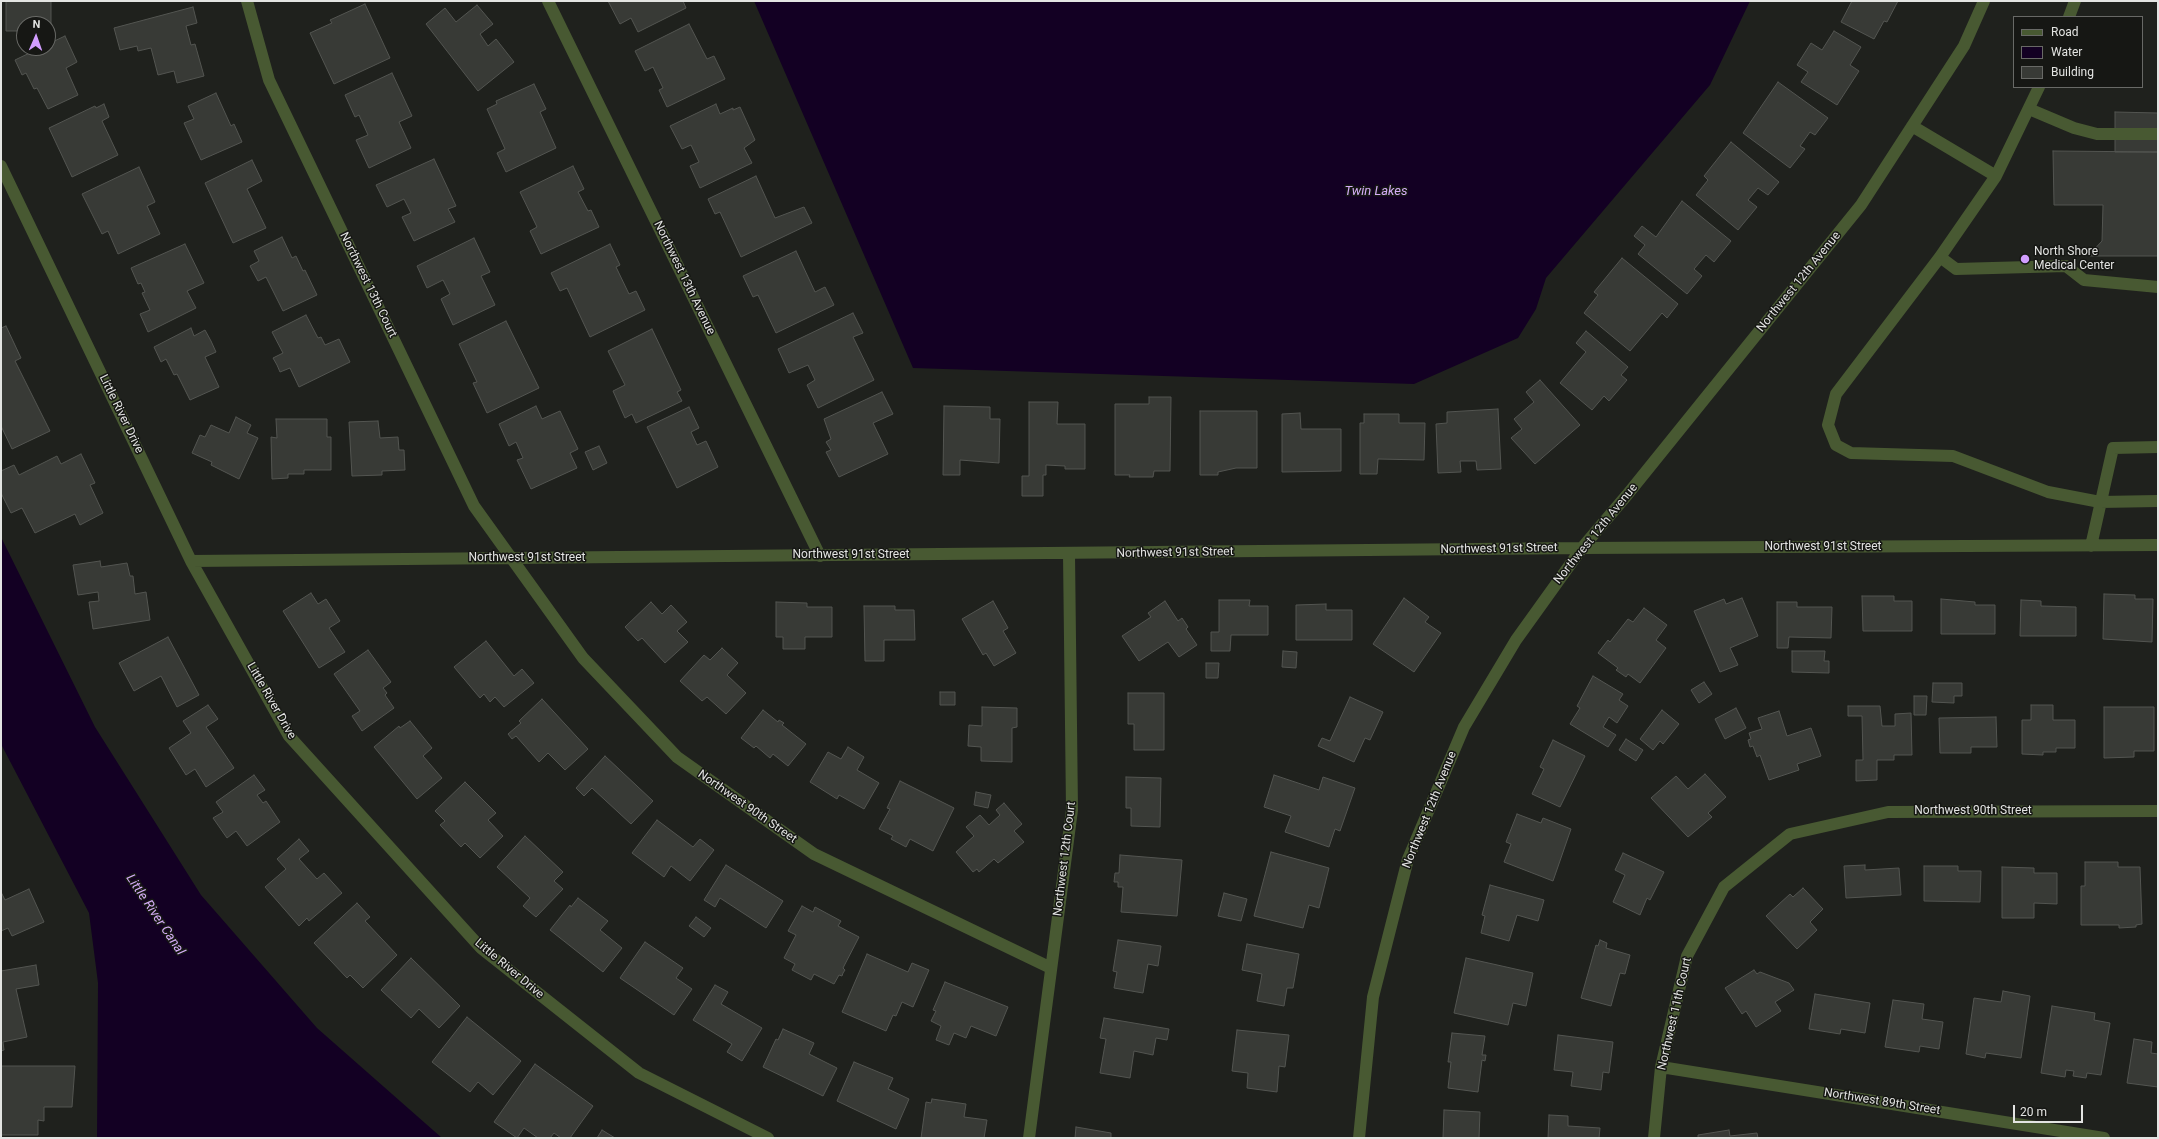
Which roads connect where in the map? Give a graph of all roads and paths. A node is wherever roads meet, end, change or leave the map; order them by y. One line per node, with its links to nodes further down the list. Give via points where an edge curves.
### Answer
1 (247, 1): 22 (street, Northwest 13th Court, via 269,80 474,506)
2 (548, 1): 21 (street, Northwest 13th Avenue)
3 (1984, 1): 8 (street, Northwest 12th Avenue, via 1964,46)
4 (2075, 1): 5 (street)
5 (2069, 16)
6 (2039, 88): 7 (street)
7 (2029, 108): 9 (street, via 2074,128 2097,134); 11 (street)
8 (1912, 126): 11 (street); 19 (street, Northwest 12th Avenue, via 1861,205)
9 (2158, 134)
10 (1, 166): 23 (street, Little River Drive)
11 (1996, 176): 12 (street)
12 (1940, 257): 13 (street, via 1956,269 2066,266 2084,280); 16 (street, via 1836,394 1828,425 1836,445 1851,453 1954,456 2048,492)
13 (2158, 287)
14 (2158, 447): 16 (street, via 2113,448)
15 (2158, 501): 16 (street)
16 (2100, 502): 18 (street)
17 (2158, 545): 18 (street, Northwest 91st Street)
18 (2091, 546): 19 (street, Northwest 91st Street)
19 (1582, 548): 20 (street, Northwest 91st Street); 30 (street, Northwest 12th Avenue, via 1516,640 1464,727 1408,859 1373,998)
20 (1069, 554): 21 (street, Northwest 91st Street); 26 (street, Northwest 12th Court, via 1072,810)
21 (820, 556): 22 (street, Northwest 91st Street)
22 (512, 558): 23 (street, Northwest 91st Street); 26 (street, Northwest 90th Street, via 583,658 677,758 814,854)
23 (191, 560): 28 (street, Little River Drive, via 289,736 481,948 639,1073)
24 (2158, 811): 25 (street, Northwest 90th Street, via 1888,812)
25 (1790, 834): 27 (street, Northwest 11th Court, via 1724,886 1687,956)
26 (1052, 968): 29 (street, Northwest 12th Court)
27 (1661, 1067): 31 (street, Northwest 11th Court); 32 (street, Northwest 89th Street)
28 (768, 1138)
29 (1029, 1138)
30 (1359, 1138)
31 (1654, 1138)
32 (2104, 1138)

